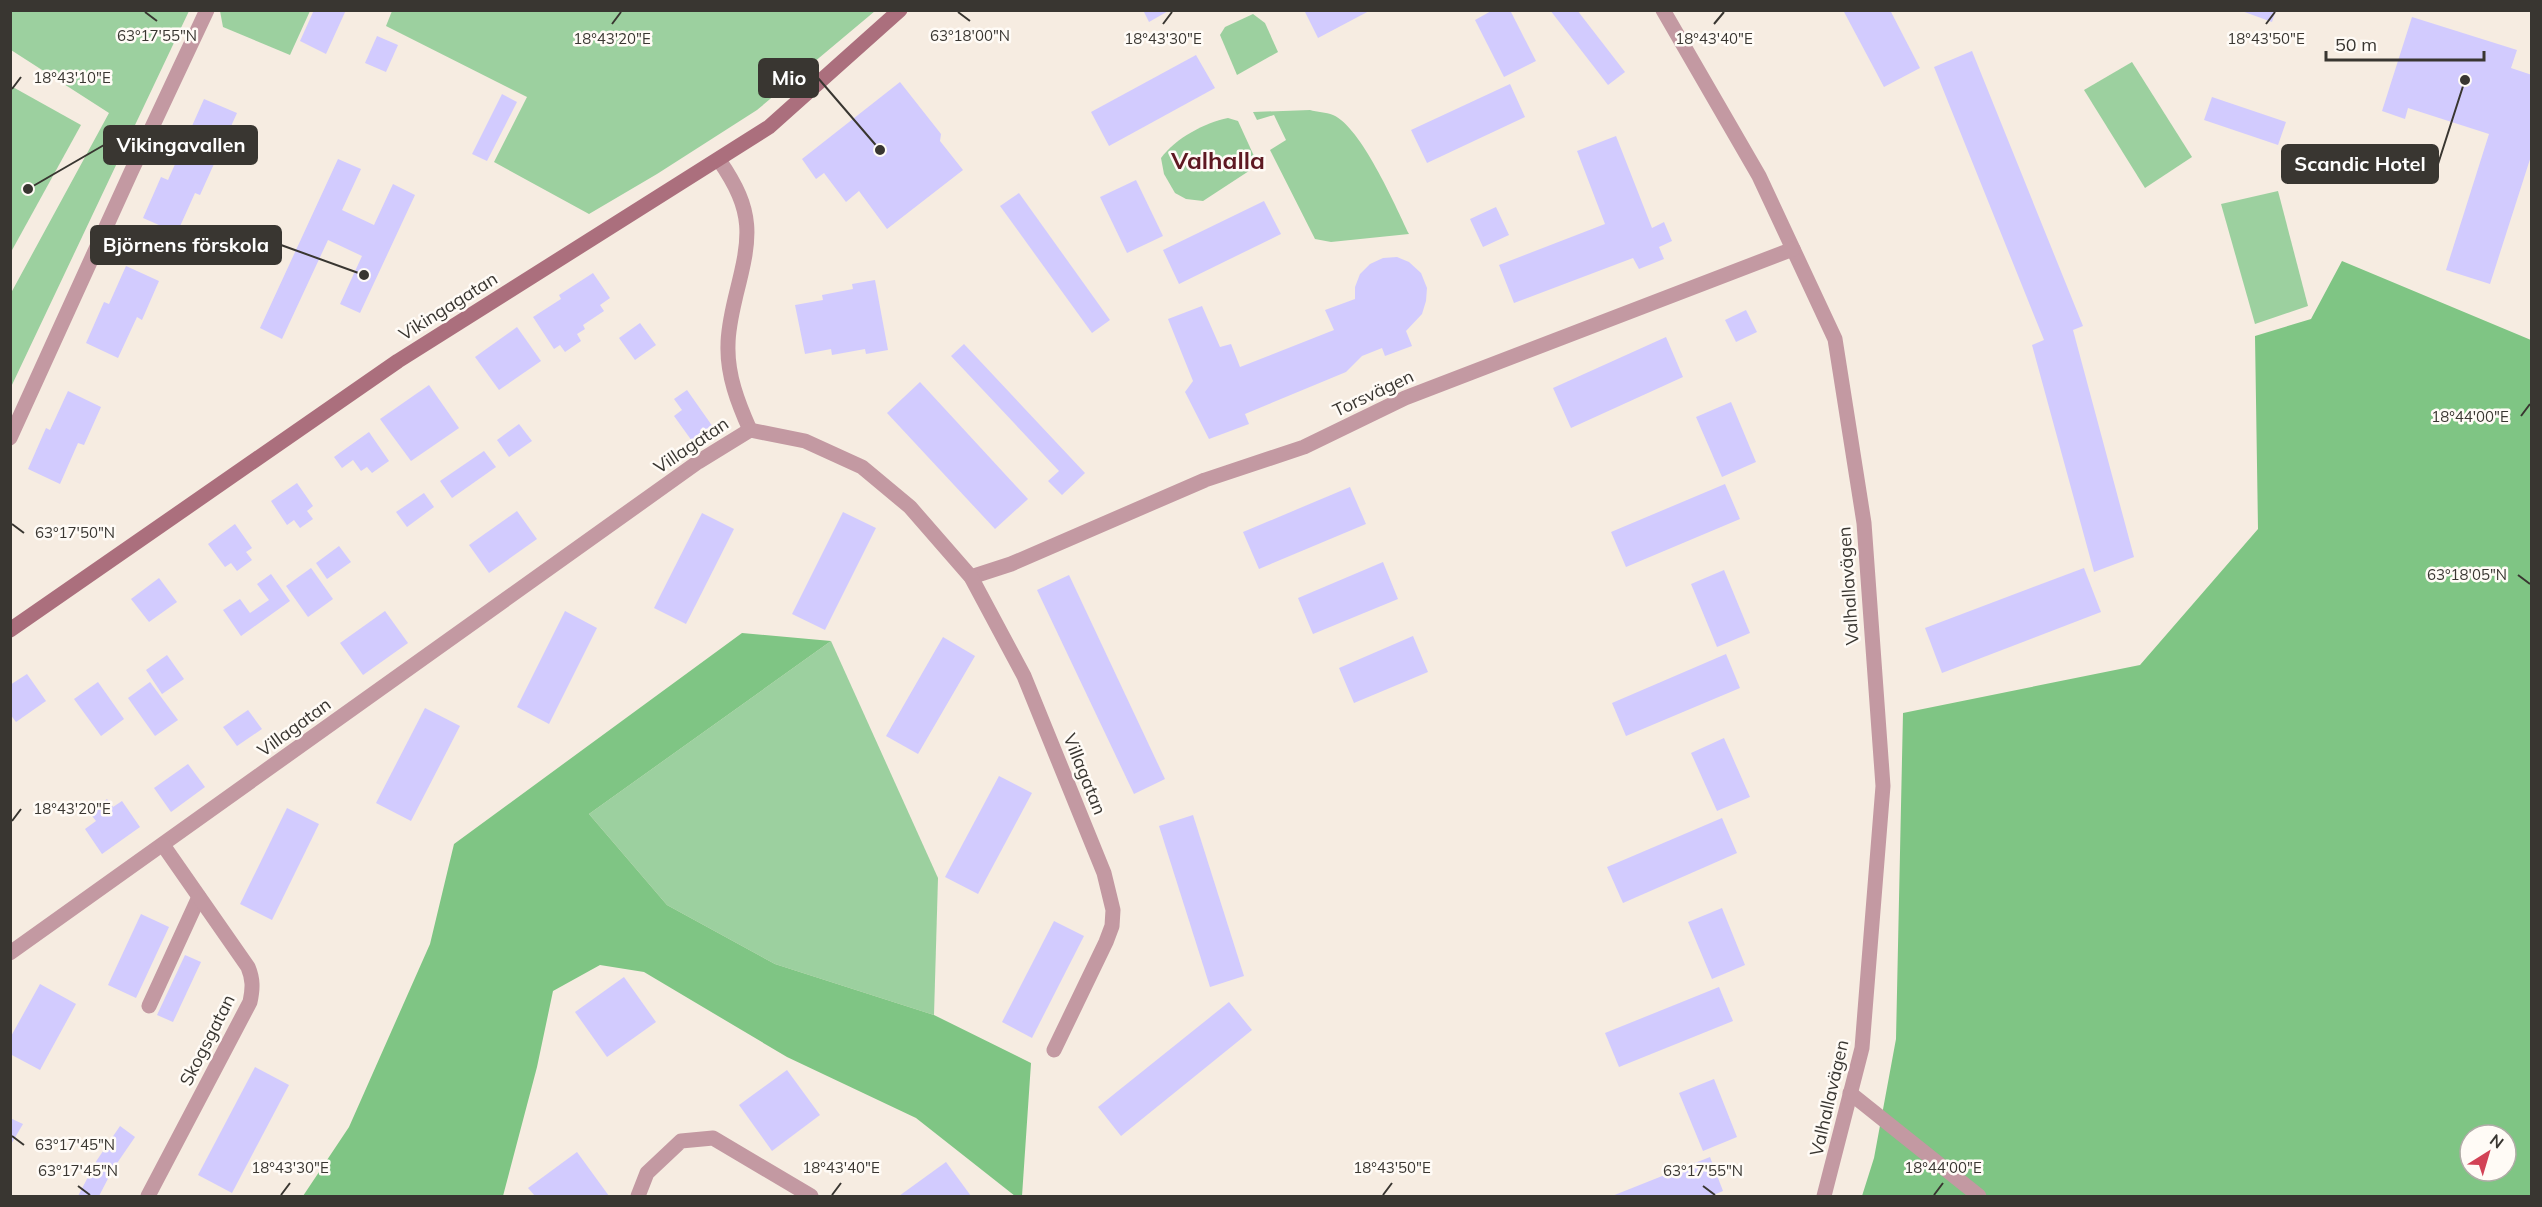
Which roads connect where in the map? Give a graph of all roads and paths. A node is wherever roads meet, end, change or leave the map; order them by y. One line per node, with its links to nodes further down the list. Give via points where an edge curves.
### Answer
1 (207, 10): 7 (street)
2 (900, 10): 4 (street, Vikingagatan, via 769,127)
3 (1663, 10): 5 (street, Valhallavägen, via 1759,176)
4 (719, 160): 6 (street, via 739,192 747,224 746,255 729,324 728,345 733,384); 9 (street, Vikingagatan, via 398,361)
5 (1793, 249): 8 (street, Torsvägen, via 1405,398 1304,447 1205,480 1011,564); 15 (street, Valhallavägen, via 1835,339 1864,523 1883,786 1862,1048)
6 (750, 430): 8 (street, Villagatan, via 805,441 862,467 910,507); 10 (street, Villagatan, via 698,462)
7 (10, 438)
8 (971, 577): 14 (street, Villagatan, via 1024,676 1110,891 1112,926)
9 (10, 630)
10 (163, 844): 11 (street, Skogsgatan); 12 (street, Villagatan)
11 (199, 897): 13 (street); 16 (street, Skogsgatan, via 248,967 253,991)
12 (10, 953)
13 (149, 1006)
14 (1054, 1050)
15 (1850, 1093): 19 (street, Valhallavägen); 20 (street)
16 (148, 1197)
17 (638, 1197): 18 (street, via 646,1173 681,1141 713,1138)
18 (811, 1197)
19 (1824, 1197)
20 (1979, 1197)

